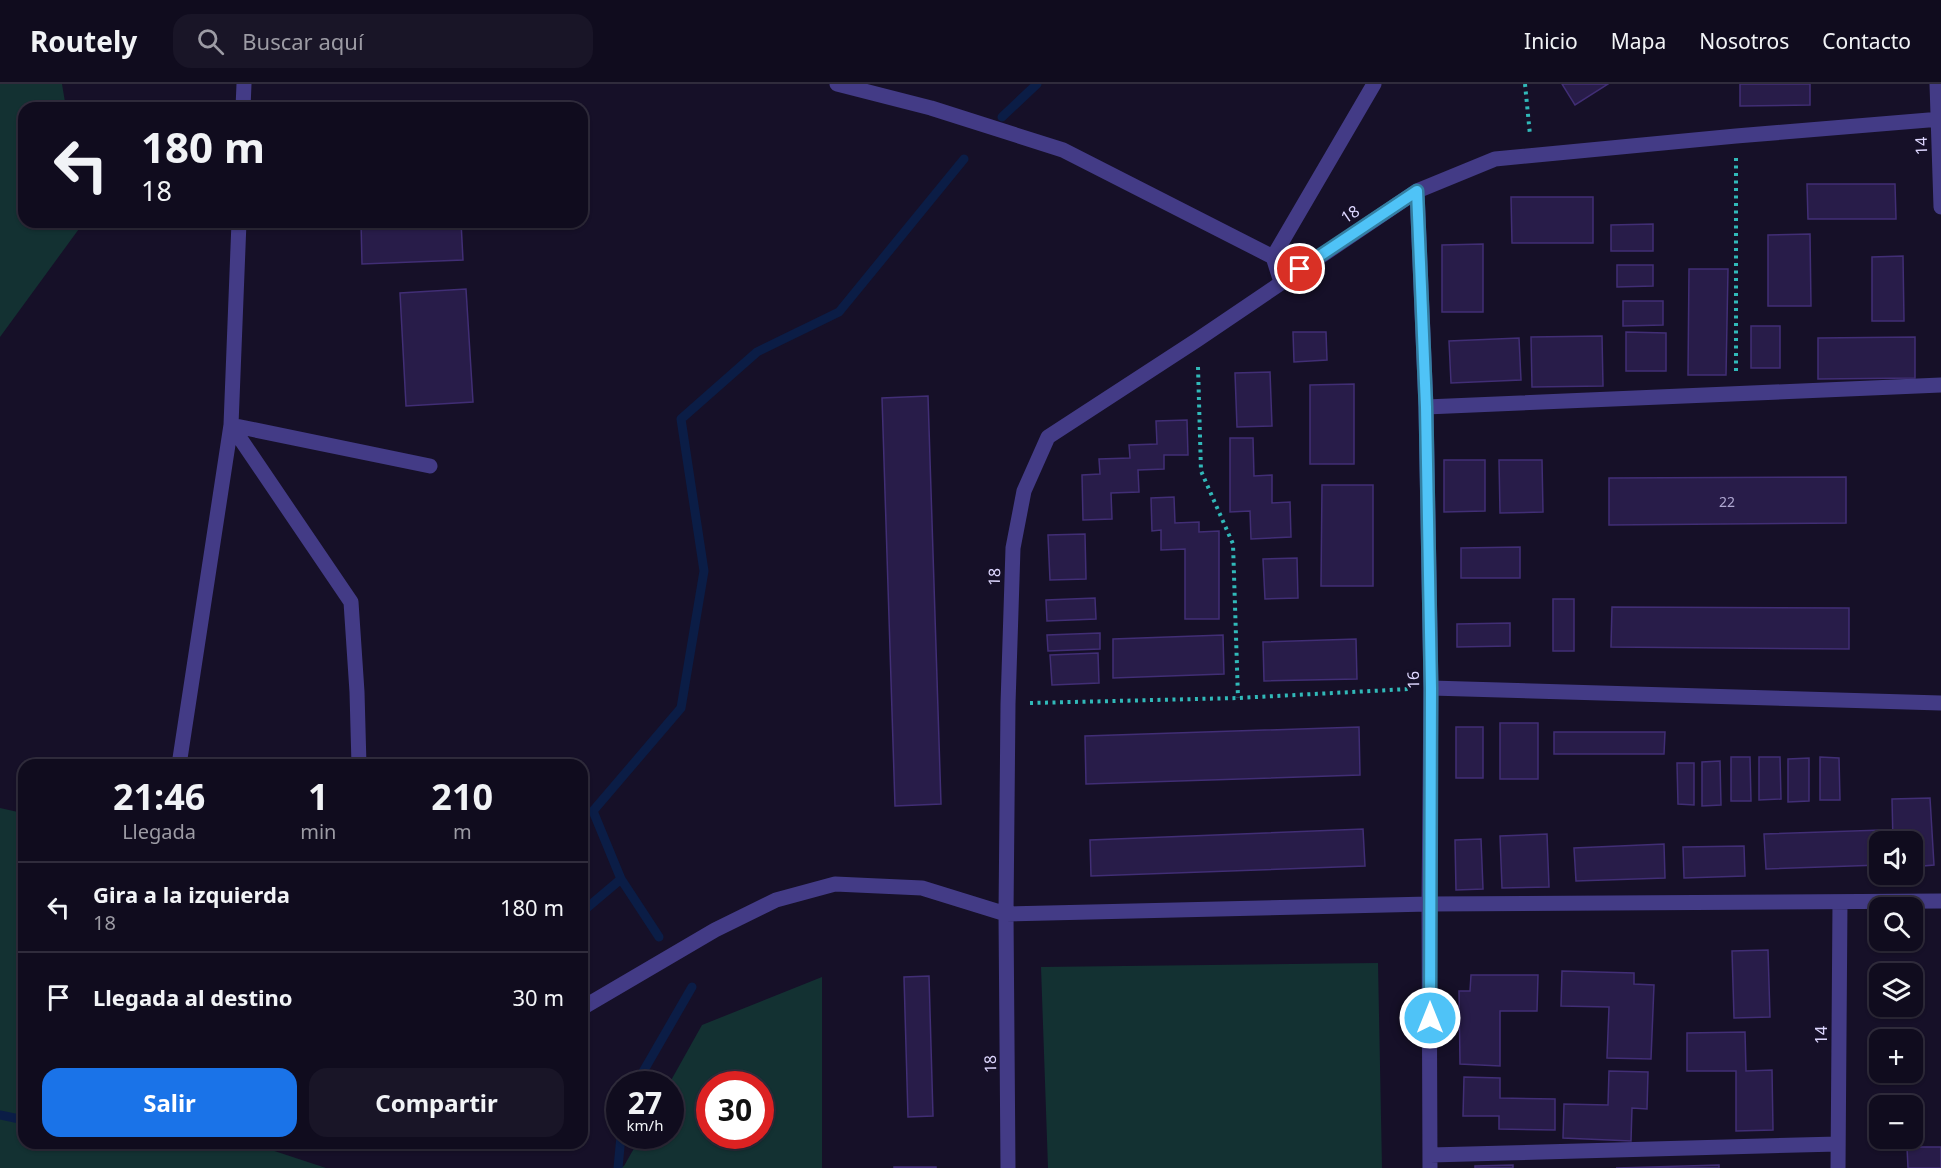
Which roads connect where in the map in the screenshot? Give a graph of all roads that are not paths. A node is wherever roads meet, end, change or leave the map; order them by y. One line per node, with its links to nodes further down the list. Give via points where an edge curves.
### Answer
1 (244, 84): 5 (street)
2 (837, 84): 10 (street, via 931,108 1063,150)
3 (1374, 84): 10 (street)
4 (1937, 84): 6 (street, 14)
5 (243, 102)
6 (1940, 119): 7 (street, 18, via 1495,159); 8 (street, 14)
7 (1417, 191): 11 (street, 18); 13 (street, 16)
8 (1941, 207)
9 (239, 228): 14 (street)
10 (1273, 257): 11 (street)
11 (1281, 282): 23 (street, 18, via 1048,437 1024,491 1013,548)
12 (1941, 385): 13 (street)
13 (1426, 407): 16 (street, 16)
14 (231, 425): 15 (street); 18 (street); 19 (street, via 351,602)
15 (430, 466)
16 (1431, 688): 17 (street); 22 (street, 16)
17 (1941, 703)
18 (180, 759)
19 (359, 759)
20 (1941, 901): 21 (street)
21 (1840, 902): 22 (street); 25 (street, 14)
22 (1429, 904): 23 (street); 26 (street, 16)
23 (1006, 914): 24 (street, via 922,888 835,884 765,905); 27 (street, 18)
24 (588, 1004)
25 (1838, 1144): 26 (street); 28 (street, 14)
26 (1430, 1161)
27 (1008, 1168)
28 (1838, 1168)

